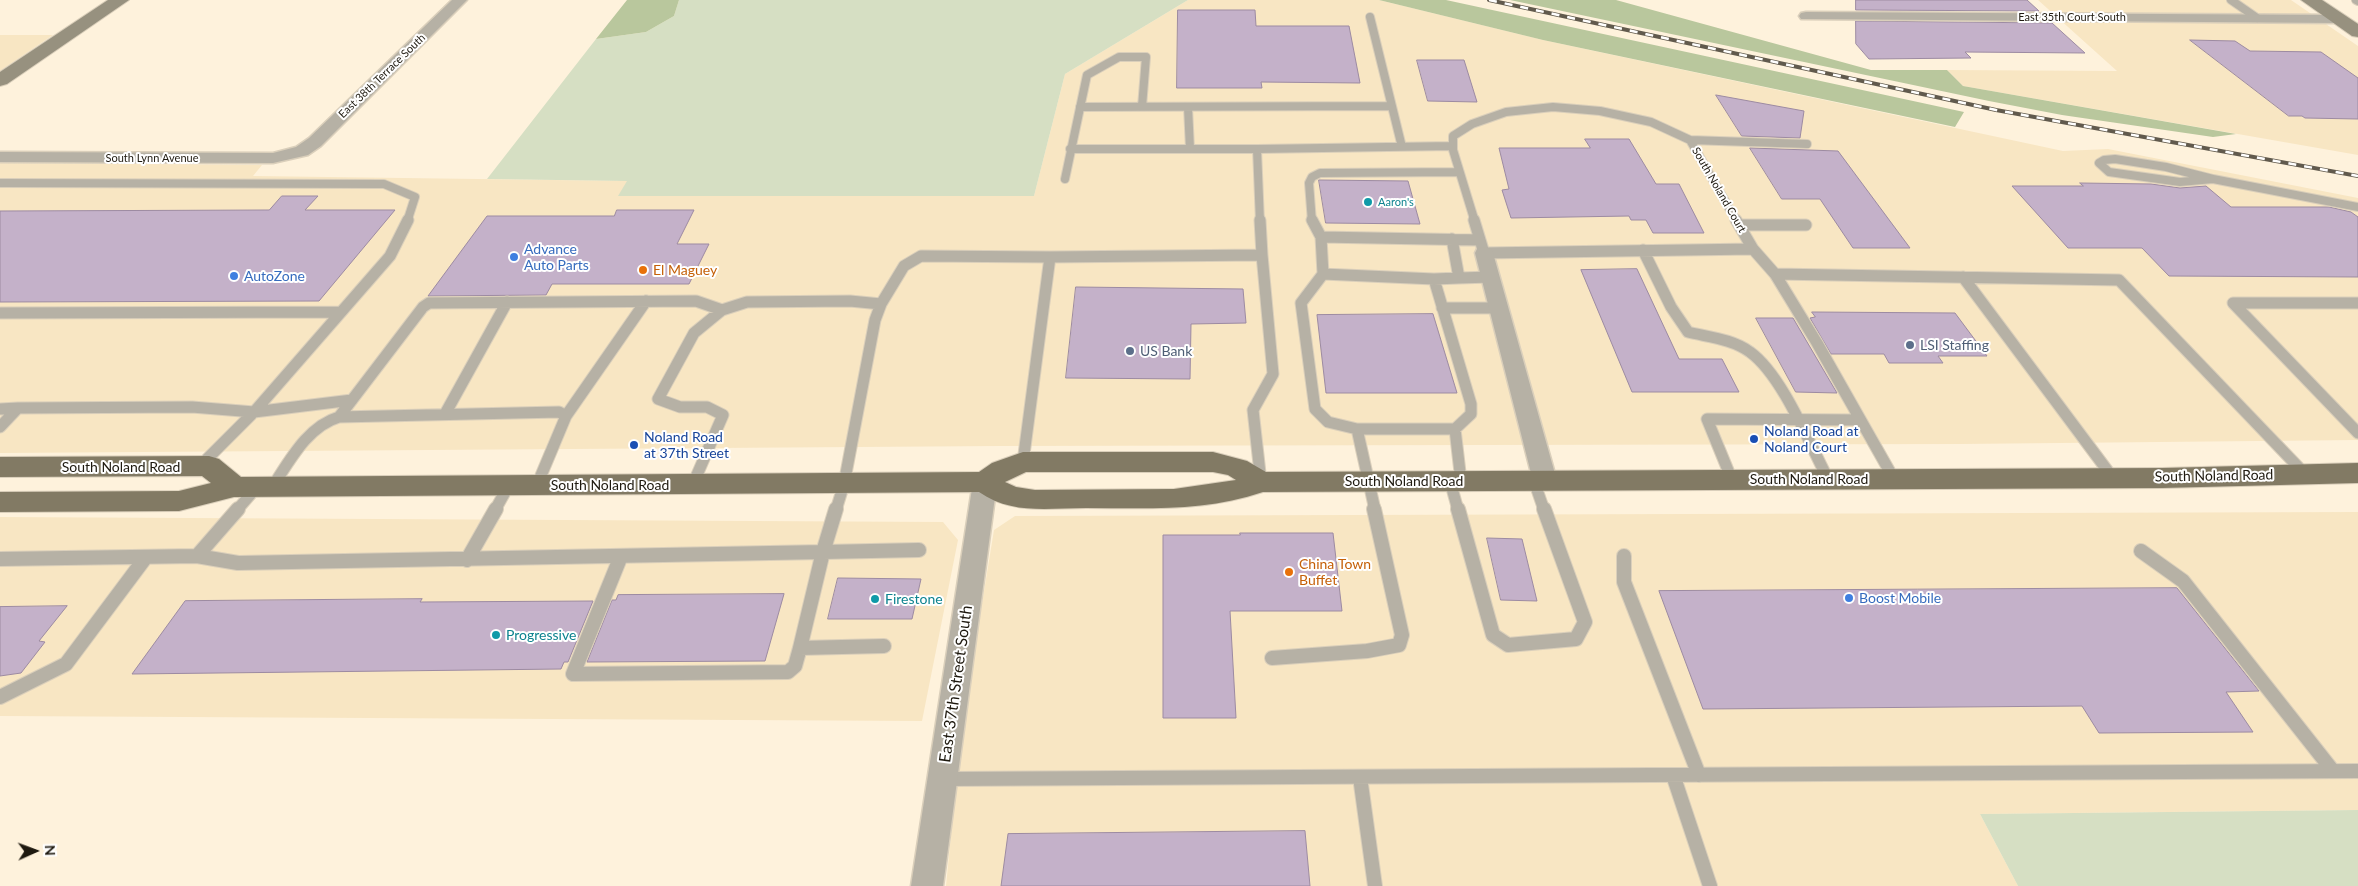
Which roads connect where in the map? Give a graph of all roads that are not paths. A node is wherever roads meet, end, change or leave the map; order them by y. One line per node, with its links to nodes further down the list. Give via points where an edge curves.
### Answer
1 (120, 0): 10 (main road)
2 (460, 0): 22 (street, East 38th Terrace South)
3 (2231, 0): 7 (lane)
4 (2310, 0): 8 (main road)
5 (1806, 16): 7 (street, East 35th Court South)
6 (1370, 17): 11 (lane)
7 (2257, 18): 8 (street, East 35th Court South)
8 (2338, 18): 9 (main road)
9 (2358, 32)
10 (0, 80)
11 (1392, 106): 14 (lane); 18 (lane)
12 (1080, 107): 13 (lane); 13 (lane, via 1087,75 1119,57 1146,57); 19 (lane)
13 (1142, 107): 14 (lane)
14 (1188, 107): 20 (lane)
15 (1690, 140): 16 (lane); 17 (lane, South Noland Court, via 1652,122 1600,111 1553,107 1506,112 1472,124 1453,136); 29 (lane, South Noland Court)
16 (1807, 144)
17 (1453, 146): 18 (lane); 24 (lane)
18 (1402, 147): 21 (lane)
19 (1070, 149): 20 (lane); 25 (lane)
20 (1190, 149): 21 (lane)
21 (1257, 149): 36 (lane)
22 (302, 151): 23 (street, South Lynn Avenue, via 273,158)
23 (0, 157)
24 (1459, 172): 31 (lane, via 1320,173 1312,177 1309,184 1313,226); 33 (lane)
25 (1065, 179)
26 (2213, 179): 26 (lane, via 2115,158 2099,164 2109,172 2180,182); 28 (lane)
27 (0, 183): 51 (lane, via 384,184 415,197 411,214 390,256)
28 (2358, 207)
29 (1739, 225): 30 (lane); 34 (lane, South Noland Court)
30 (1806, 225)
31 (1321, 237): 32 (lane, South Noland Court); 38 (lane)
32 (1452, 239): 33 (lane, South Noland Court); 41 (lane)
33 (1482, 246): 35 (lane, South Noland Court); 42 (street)
34 (1753, 249): 35 (lane, South Noland Court); 39 (lane)
35 (1643, 250): 60 (lane, via 1671,307 1688,332 1730,342 1751,352 1771,373)
36 (1262, 255): 37 (lane); 78 (lane, via 1273,374 1253,410)
37 (1050, 256): 47 (lane, via 921,256 904,266); 66 (lane)
38 (1323, 274): 43 (lane); 63 (lane, via 1301,302 1314,409 1332,426)
39 (1775, 274): 40 (lane); 61 (lane)
40 (1963, 277): 70 (lane, via 2112,279 2124,283); 71 (lane)
41 (1459, 278): 42 (lane); 43 (lane)
42 (1491, 278): 49 (street)
43 (1434, 279): 48 (lane)
44 (646, 301): 45 (lane); 50 (lane, via 696,301); 58 (lane)
45 (508, 302): 53 (lane, via 429,302); 57 (lane)
46 (2358, 303): 65 (lane, via 2233,303)
47 (882, 304): 50 (lane, via 850,301 747,302); 81 (lane, via 875,320)
48 (1442, 308): 49 (lane); 64 (lane, via 1471,404 1471,414)
49 (1499, 308): 76 (street)
50 (722, 310): 80 (lane, via 694,333 658,399 680,407 707,407 723,415)
51 (341, 312): 52 (lane); 56 (lane)
52 (0, 313)
53 (352, 400): 56 (lane); 59 (lane)
54 (18, 408): 55 (lane); 56 (lane, via 192,407); 62 (lane)
55 (0, 409)
56 (254, 412): 67 (lane)
57 (445, 414): 58 (lane, via 559,412); 59 (lane)
58 (566, 416): 83 (lane)
59 (339, 417): 84 (lane, via 324,421)
60 (1795, 418): 61 (lane); 72 (lane); 74 (lane, via 1707,419)
61 (1860, 420): 73 (lane)
62 (0, 427)
63 (1358, 429): 64 (lane); 79 (lane)
64 (1455, 429): 75 (lane)
65 (2358, 433)
66 (1023, 462): 77 (main road, via 1002,470); 78 (main road, via 1213,462 1237,468)
67 (200, 466): 68 (main road, South Noland Road); 84 (main road, South Noland Road, via 209,466)
68 (0, 467)
69 (2358, 473): 70 (main road, South Noland Road)
70 (2305, 474): 71 (main road, South Noland Road)
71 (2113, 478): 73 (main road, South Noland Road)
72 (1828, 479): 73 (main road, South Noland Road); 74 (main road, South Noland Road)
73 (1894, 479)
74 (1732, 480): 76 (main road, South Noland Road)
75 (1456, 481): 76 (main road, South Noland Road); 76 (lane, via 1493,635 1508,645 1548,644 1576,638 1584,622); 79 (main road, South Noland Road)
76 (1539, 481)
77 (985, 482): 78 (main road, South Noland Road, via 1000,492 1019,498 1210,497 1243,490); 81 (main road, South Noland Road); 104 (street, East 37th Street South)
78 (1260, 482): 79 (main road, South Noland Road)
79 (1368, 482): 97 (lane, via 1402,634 1399,645 1367,651)
80 (693, 484): 81 (main road, South Noland Road); 83 (main road, South Noland Road)
81 (844, 484): 88 (lane)
82 (509, 485): 83 (main road, South Noland Road); 84 (main road, South Noland Road); 94 (lane)
83 (537, 485)
84 (255, 487): 85 (main road, South Noland Road, via 179,501); 89 (lane)
85 (0, 502)
86 (919, 550): 88 (lane)
87 (2141, 551): 100 (lane, via 2183,581)
88 (823, 552): 90 (lane); 96 (lane)
89 (197, 556): 92 (lane); 94 (lane, via 238,563)
90 (621, 556): 94 (lane); 96 (lane, via 573,674 788,672 794,666)
91 (1624, 556): 102 (lane, via 1624,582)
92 (146, 557): 93 (lane); 98 (lane, via 66,664)
93 (0, 559)
94 (467, 560)
95 (884, 646): 96 (lane)
96 (800, 648)
97 (1272, 658)
98 (0, 697)
99 (2358, 771): 100 (lane)
100 (2333, 772): 102 (lane)
101 (1673, 775): 102 (lane); 103 (lane); 107 (lane)
102 (1699, 775)
103 (1360, 777): 104 (lane); 106 (lane)
104 (942, 779): 105 (street, East 37th Street South)
105 (927, 886)
106 (1375, 886)
107 (1710, 886)

